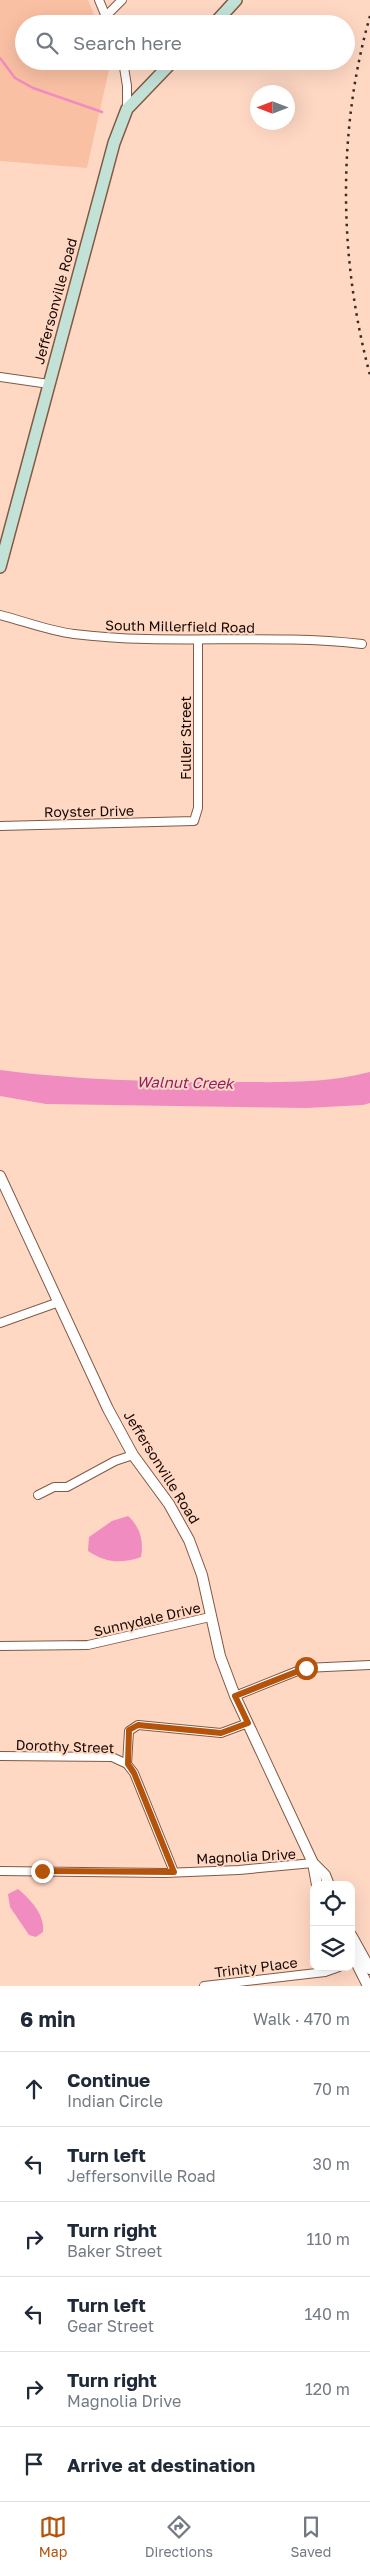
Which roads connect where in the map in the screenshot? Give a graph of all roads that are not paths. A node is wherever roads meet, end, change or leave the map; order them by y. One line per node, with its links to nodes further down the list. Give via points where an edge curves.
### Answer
1 (99, 0): 4 (street)
2 (122, 0): 5 (street)
3 (236, 0): 6 (main road)
4 (106, 15)
5 (107, 15)
6 (222, 15)
7 (125, 70): 9 (street)
8 (165, 70): 9 (main road, Jeffersonville Road)
9 (127, 110): 11 (main road, Jeffersonville Road, via 112,152)
10 (0, 377): 11 (street)
11 (49, 384): 12 (main road, Jeffersonville Road)
12 (0, 568)
13 (0, 615): 14 (street, South Millerfield Road, via 71,634)
14 (198, 640): 15 (street, South Millerfield Road, via 228,638); 16 (street, Fuller Street, via 198,808 194,820)
15 (362, 644)
16 (179, 823): 17 (street, Royster Drive)
17 (0, 826)
18 (0, 1176): 19 (street, Jeffersonville Road)
19 (59, 1302): 20 (street); 21 (street, Jeffersonville Road)
20 (0, 1323)
21 (133, 1455): 22 (street); 23 (street, Jeffersonville Road, via 169,1504 189,1540 202,1575)
22 (38, 1496)
23 (210, 1617): 24 (street, Sunnydale Drive, via 88,1645); 26 (street, Jeffersonville Road)
24 (0, 1646)
25 (370, 1664): 26 (street, via 306,1668)
26 (235, 1696): 27 (street, Jeffersonville Road)
27 (248, 1723): 29 (street, via 221,1733 138,1725 129,1730); 30 (street, Jeffersonville Road)
28 (0, 1756): 29 (street, Dorothy Street, via 112,1757)
29 (128, 1764): 32 (street)
30 (313, 1863): 32 (street, Magnolia Drive); 33 (street, Jeffersonville Road); 34 (street, Jeffersonville Road)
31 (0, 1871): 32 (street, Magnolia Drive)
32 (174, 1872)
33 (316, 1881)
34 (327, 1881)
35 (355, 1942): 37 (street)
36 (355, 1962): 40 (street)
37 (370, 1969)
38 (328, 1971): 39 (street, Trinity Place)
39 (204, 1986)
40 (368, 1986)

